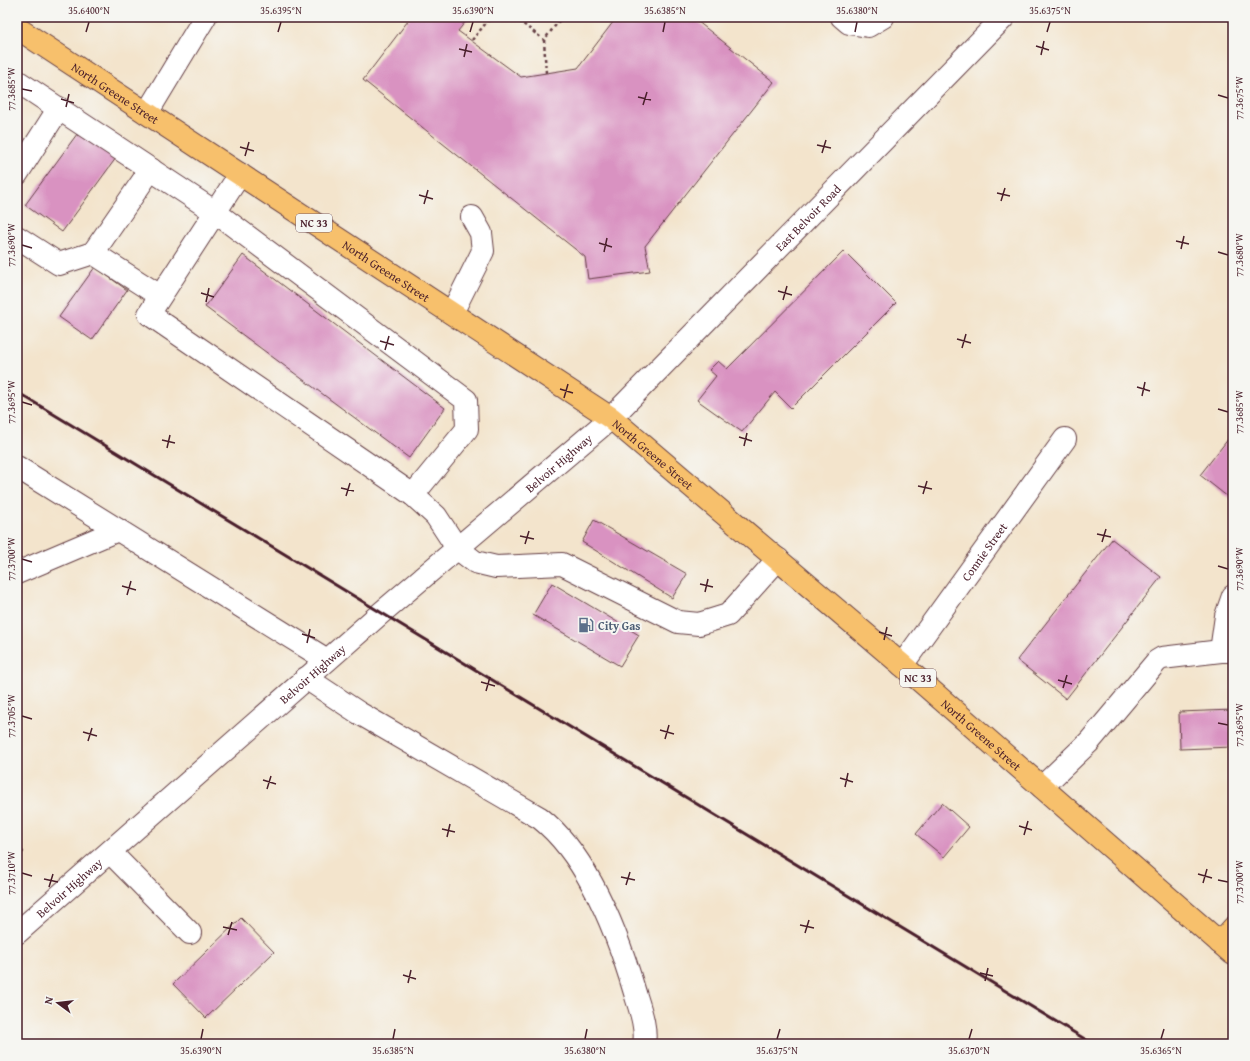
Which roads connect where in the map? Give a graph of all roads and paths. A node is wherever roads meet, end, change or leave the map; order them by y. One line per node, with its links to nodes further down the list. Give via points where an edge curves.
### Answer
1 (205, 17): 14 (street)
2 (491, 17): 9 (path)
3 (514, 17): 10 (path)
4 (562, 17): 10 (path)
5 (842, 17): 6 (street, via 849,23 868,26)
6 (883, 17)
7 (994, 20): 24 (street, East Belvoir Road)
8 (17, 28): 14 (main road, North Greene Street / NC 33)
9 (472, 40)
10 (544, 40): 11 (path)
11 (546, 73)
12 (17, 81): 13 (street)
13 (59, 108): 15 (street); 16 (street)
14 (146, 113): 17 (main road, North Greene Street / NC 33)
15 (151, 169): 18 (street); 21 (street)
16 (17, 174)
17 (240, 174): 18 (street); 23 (main road, North Greene Street / NC 33)
18 (215, 212): 22 (street); 27 (street, via 466,400 467,429)
19 (472, 217): 23 (street, via 481,233 483,251)
20 (17, 237): 21 (street, via 59,264)
21 (93, 254): 22 (street)
22 (160, 296): 27 (street, via 149,314)
23 (452, 313): 24 (main road, North Greene Street / NC 33)
24 (611, 418): 29 (street, Belvoir Highway); 30 (main road, North Greene Street / NC 33)
25 (1065, 439): 35 (street, Connie Street)
26 (17, 467): 28 (street)
27 (413, 495): 29 (street, via 436,516)
28 (118, 530): 31 (street); 34 (street)
29 (457, 548): 30 (street, via 475,562 496,567 562,564 678,622 699,624 728,615); 34 (street, Belvoir Highway)
30 (778, 559): 35 (main road, North Greene Street / NC 33)
31 (17, 573)
32 (1233, 596): 33 (street, via 1226,616)
33 (1227, 651): 37 (street, via 1162,658 1157,661 1090,742)
34 (327, 660): 36 (street, Belvoir Highway)
35 (902, 664): 37 (main road, North Greene Street / NC 33)
36 (306, 678): 38 (street, Belvoir Highway); 42 (street, via 359,713 548,825 577,860 604,905 639,1007)
37 (1042, 787): 41 (main road, North Greene Street / NC 33)
38 (110, 852): 39 (street, Belvoir Highway); 40 (street)
39 (17, 933)
40 (190, 933)
41 (1229, 942)
42 (644, 1044)

